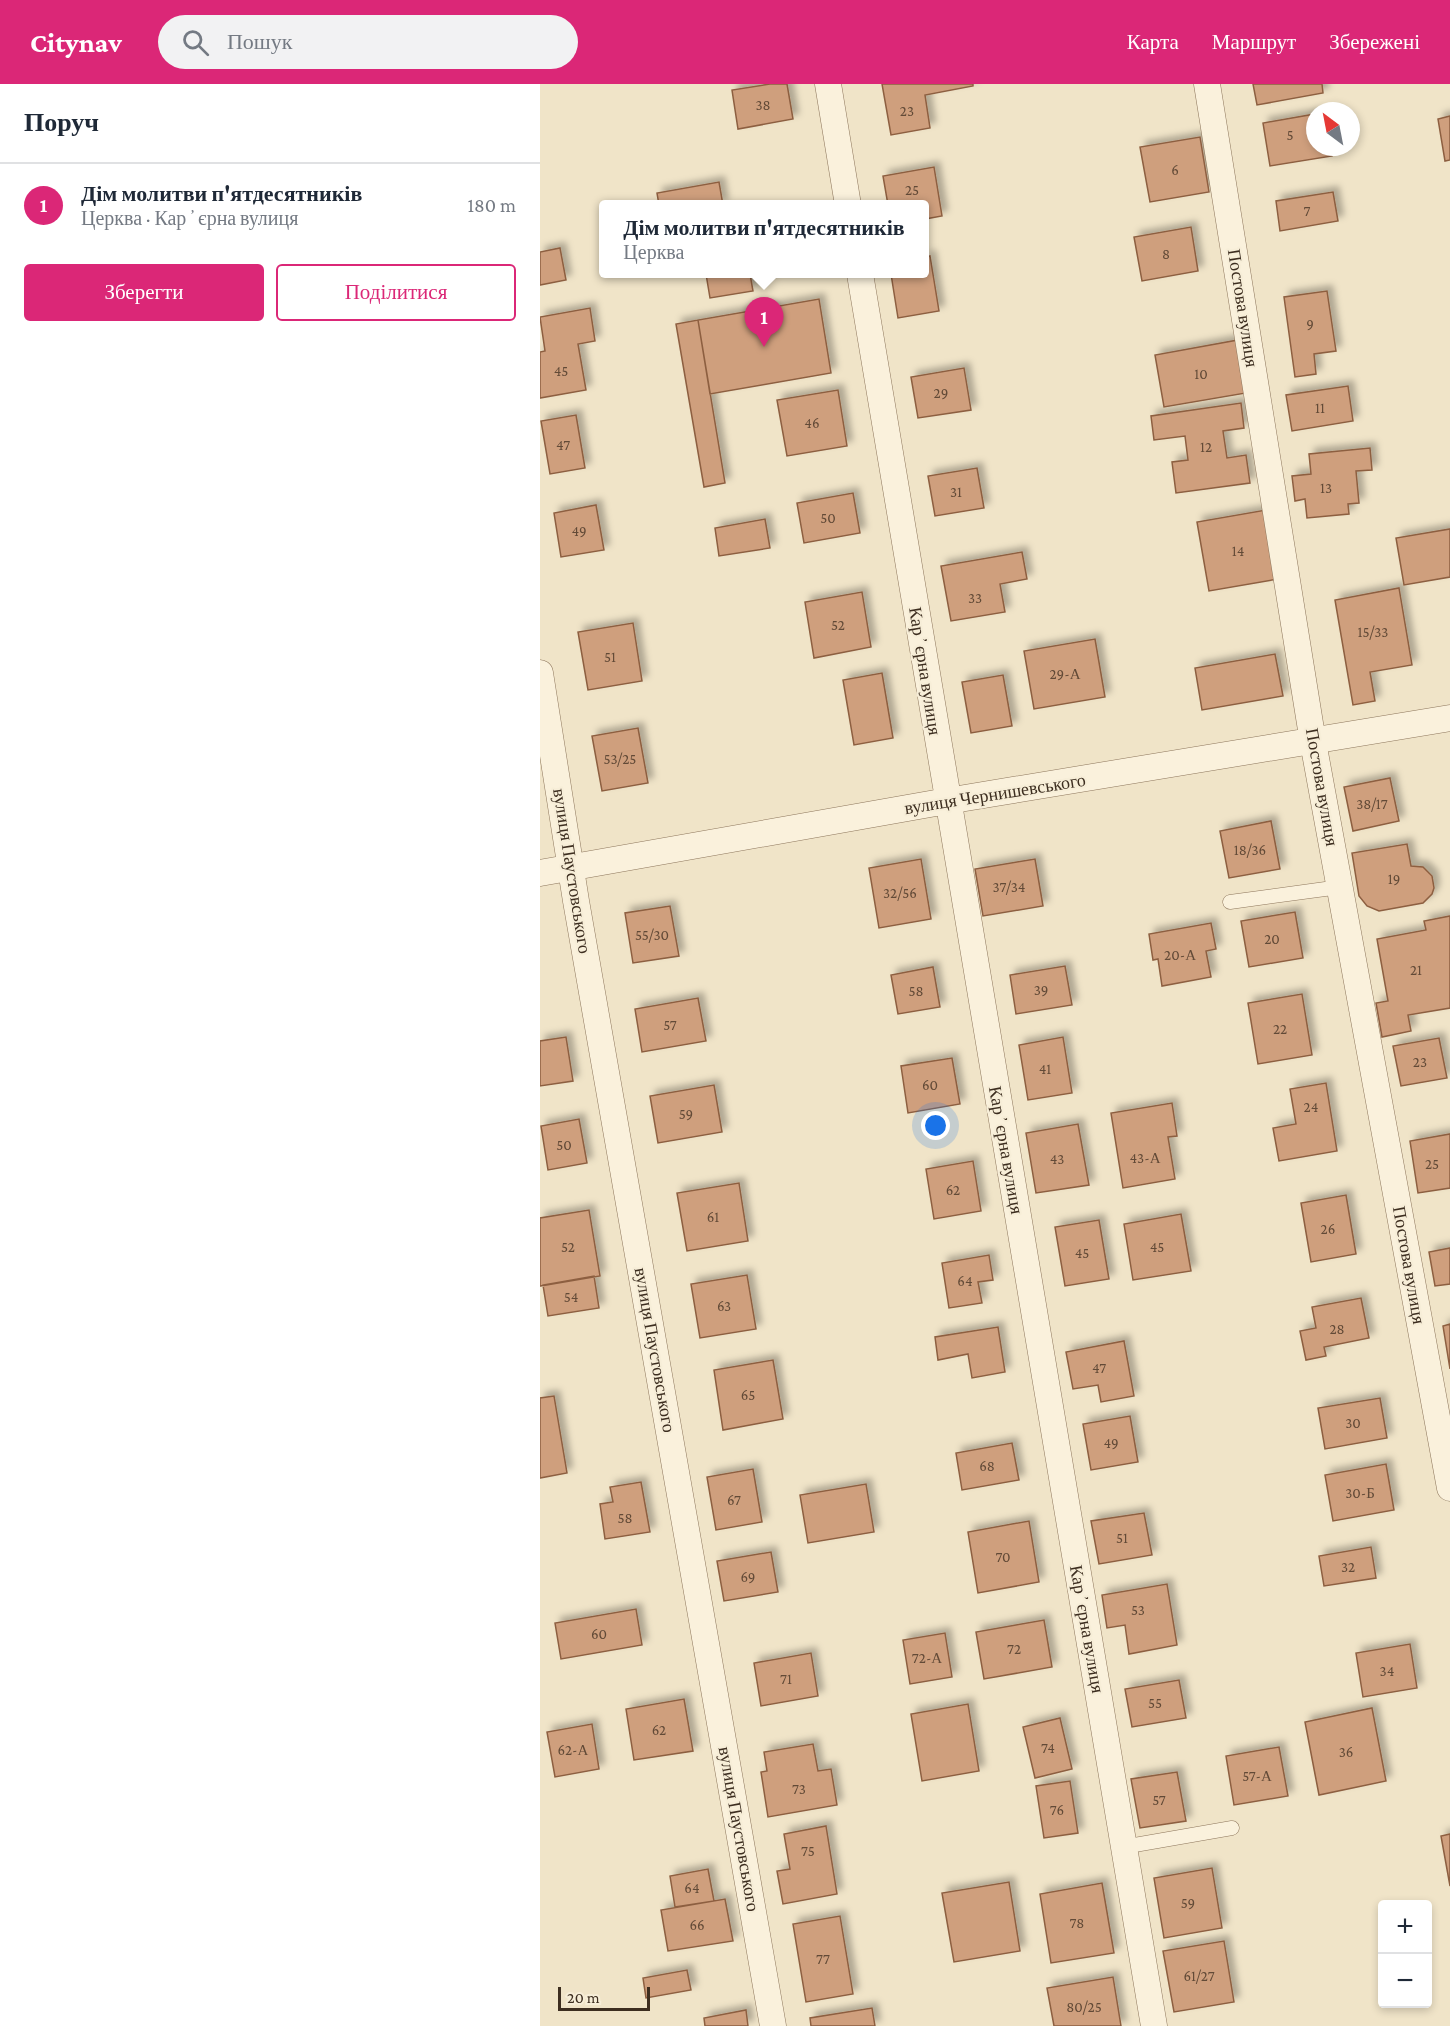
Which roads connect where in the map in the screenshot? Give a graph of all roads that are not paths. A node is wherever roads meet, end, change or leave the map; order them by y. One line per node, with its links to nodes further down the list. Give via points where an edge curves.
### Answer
1 (828, 84): 3 (street)
2 (1207, 84): 7 (street, Постова вулиця)
3 (847, 200)
4 (861, 278): 8 (street, Карʼєрна вулиця)
5 (540, 673): 9 (street, вулиця Паустовського)
6 (1450, 718): 7 (street, вулиця Чернишевського)
7 (1313, 742): 8 (street, вулиця Чернишевського); 11 (street, Постова вулиця)
8 (947, 801): 9 (street, вулиця Чернишевського); 15 (street, Карʼєрна вулиця)
9 (571, 867): 10 (street, вулиця Чернишевського); 16 (street, вулиця Паустовського)
10 (540, 873)
11 (1340, 887): 12 (lane); 13 (street, Постова вулиця)
12 (1230, 902)
13 (1450, 1488)
14 (1232, 1828): 15 (lane)
15 (1123, 1847): 17 (street, Карʼєрна вулиця)
16 (773, 2026)
17 (1154, 2026)

